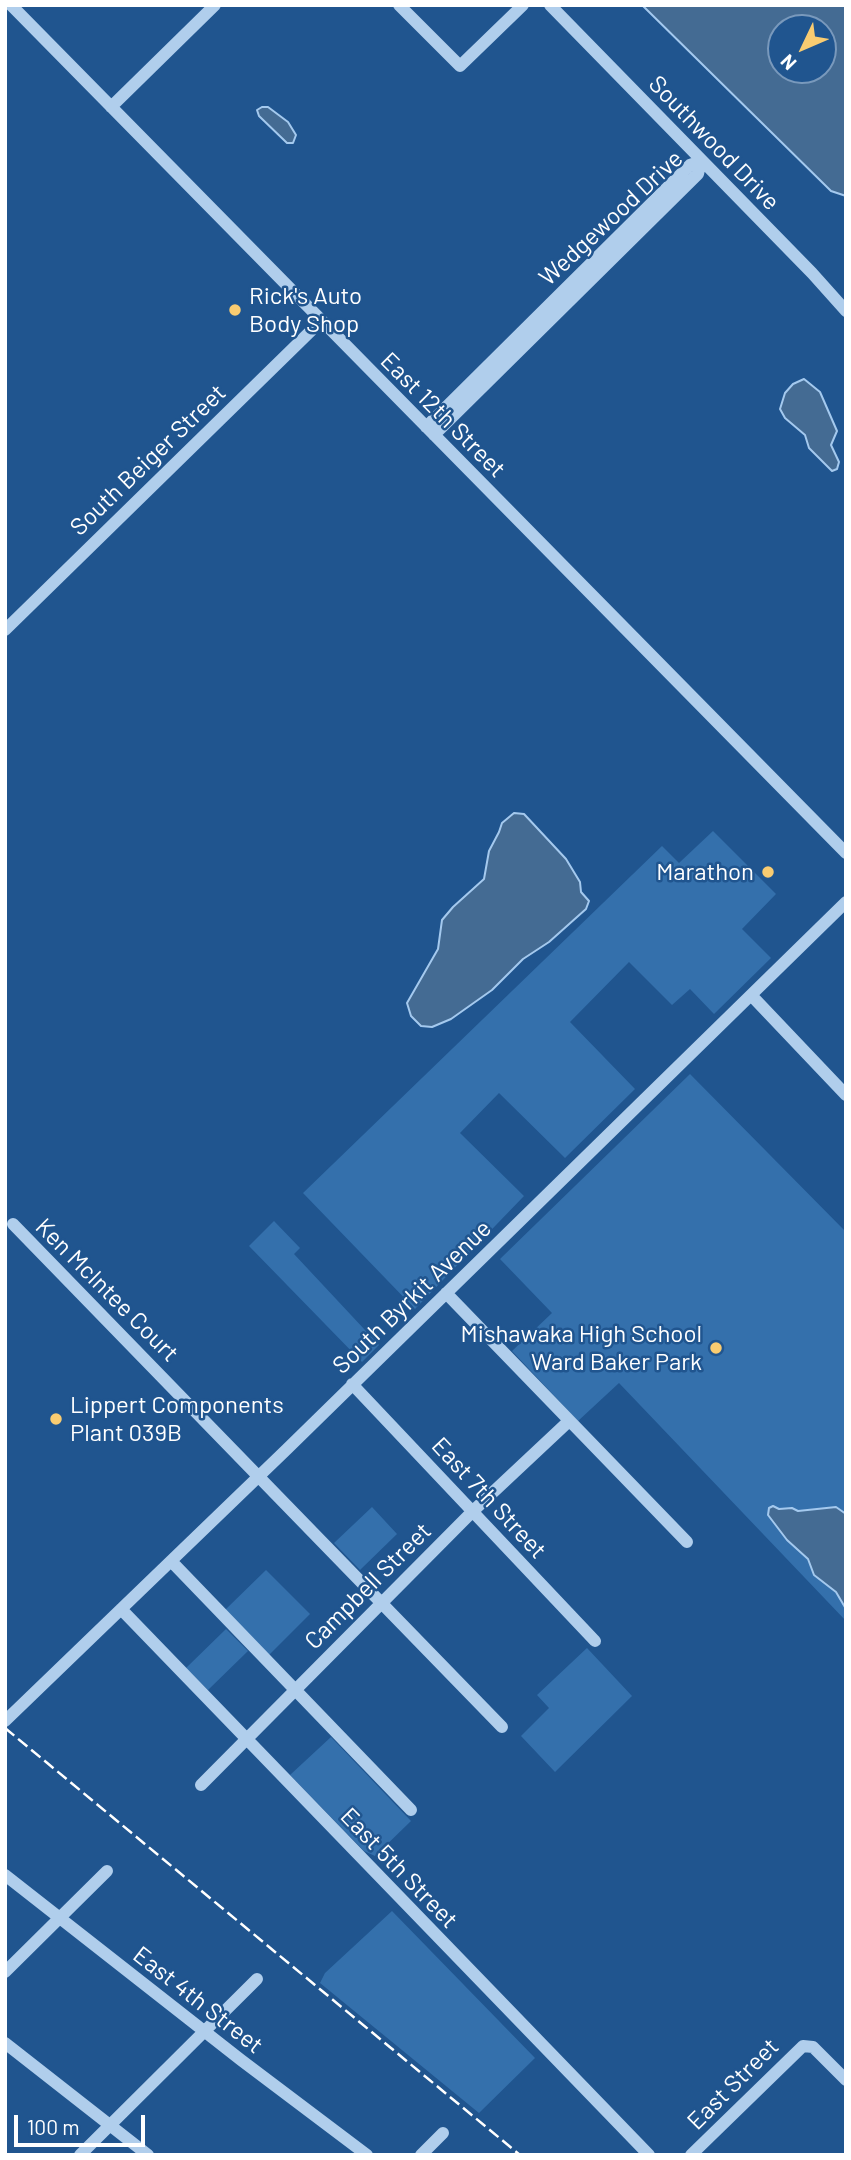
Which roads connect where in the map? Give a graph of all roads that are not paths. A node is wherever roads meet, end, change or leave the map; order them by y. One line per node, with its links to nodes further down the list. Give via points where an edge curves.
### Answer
1 (11, 5): 6 (street, East 12th Street)
2 (215, 5): 6 (street)
3 (400, 5): 4 (street, via 460,66)
4 (523, 5)
5 (550, 5): 7 (street, Southwood Drive)
6 (111, 107): 9 (street, East 12th Street)
7 (701, 161): 8 (street, Southwood Drive); 10 (street, Wedgewood Drive, via 690,165)
8 (846, 312)
9 (321, 321): 10 (street, East 12th Street); 11 (street, South Beiger Street)
10 (430, 431): 12 (street, East 12th Street)
11 (5, 629)
12 (846, 853)
13 (846, 902): 14 (street, South Byrkit Avenue)
14 (751, 995): 15 (street); 17 (street, South Byrkit Avenue)
15 (846, 1095)
16 (13, 1224): 20 (street, Ken McIntee Court)
17 (446, 1293): 18 (street, South Byrkit Avenue); 19 (street)
18 (352, 1384): 20 (street, South Byrkit Avenue); 21 (street, East 7th Street)
19 (569, 1421): 21 (street, Campbell Street); 22 (street)
20 (258, 1476): 23 (street, South Byrkit Avenue); 24 (street, Ken McIntee Court)
21 (473, 1511): 24 (street, Campbell Street); 26 (street, East 7th Street)
22 (687, 1542)
23 (171, 1561): 25 (street, South Byrkit Avenue); 27 (street)
24 (380, 1603): 27 (street, Campbell Street); 29 (street, Ken McIntee Court)
25 (121, 1609): 28 (street, South Byrkit Avenue); 30 (street, East 5th Street)
26 (595, 1640)
27 (295, 1690): 30 (street, Campbell Street); 32 (street)
28 (5, 1721)
29 (502, 1727)
30 (247, 1740): 31 (street, Campbell Street); 47 (street, East 5th Street)
31 (201, 1785)
32 (411, 1810)
33 (107, 1871): 35 (street)
34 (5, 1875): 35 (street, East 4th Street)
35 (60, 1918): 36 (street); 38 (street, East 4th Street)
36 (5, 1972)
37 (257, 1979): 38 (street)
38 (205, 2032): 41 (street); 45 (street, East 4th Street)
39 (5, 2043): 41 (street)
40 (846, 2080): 48 (street, East Street, via 813,2047 799,2048)
41 (110, 2125): 43 (street); 44 (street)
42 (443, 2133): 46 (street)
43 (80, 2155)
44 (148, 2155)
45 (367, 2155)
46 (421, 2155)
47 (649, 2155)
48 (691, 2155)

